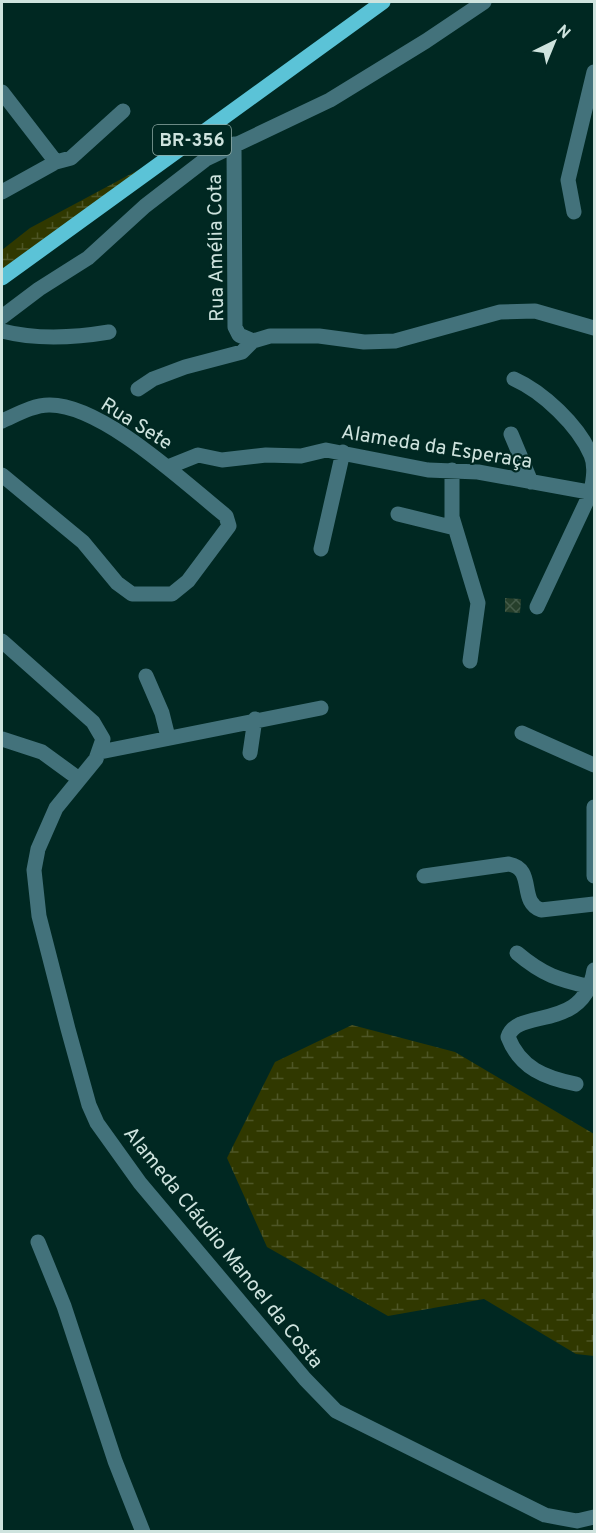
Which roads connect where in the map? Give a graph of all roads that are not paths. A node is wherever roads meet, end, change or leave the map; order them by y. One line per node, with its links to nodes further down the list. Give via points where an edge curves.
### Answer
1 (383, 2): 10 (main road, BR-356)
2 (484, 2): 6 (street, via 330,100)
3 (594, 72): 9 (street, via 568,180)
4 (2, 92): 7 (street)
5 (123, 111): 7 (street, via 71,158)
6 (234, 144): 11 (street, via 206,159 144,206 88,258); 15 (street, Rua Amélia Cota, via 235,327 239,335)
7 (56, 162): 8 (street)
8 (2, 192)
9 (574, 212)
10 (2, 278)
11 (2, 317)
12 (594, 328): 15 (street, via 535,311 500,312 395,341 270,336)
13 (2, 331): 14 (street, via 41,337)
14 (109, 332)
15 (253, 341): 17 (street, via 242,352 153,379)
16 (514, 379): 21 (street, via 546,399)
17 (138, 389)
18 (2, 421): 22 (street, Rua Sete, via 50,405 73,409)
19 (511, 434): 25 (street)
20 (343, 452): 22 (street, Alameda da Esperaça, via 326,450 301,456 222,460 198,455); 23 (street, Alameda da Esperaça, via 428,470); 29 (street)
21 (593, 452): 26 (street)
22 (168, 467): 24 (street, Rua Sete, via 226,516 229,526 188,581 172,594 132,594 117,583 83,542)
23 (452, 470): 25 (street, Alameda da Esperaça); 28 (street)
24 (2, 475)
25 (531, 482): 26 (street, Alameda da Esperaça)
26 (593, 493): 30 (street)
27 (399, 514): 28 (street)
28 (455, 528): 32 (street, via 478,603)
29 (321, 549)
30 (537, 607)
31 (2, 641): 39 (street, via 93,722)
32 (470, 661)
33 (146, 676): 37 (street)
34 (321, 708): 35 (street)
35 (255, 719): 37 (street); 40 (street)
36 (522, 733): 41 (street)
37 (168, 736): 39 (street)
38 (2, 739): 42 (street, via 42,752)
39 (102, 745): 42 (street, Alameda Cláudio Manoel da Costa)
40 (250, 753)
41 (594, 765)
42 (79, 779): 52 (street, Alameda Cláudio Manoel da Costa, via 46,826 38,849 35,891 87,1100 105,1135 233,1295 338,1413 545,1515 577,1521)
43 (594, 807): 45 (street)
44 (424, 876): 46 (street, via 516,865 525,873 529,899 536,908)
45 (594, 876)
46 (594, 904)
47 (517, 953): 49 (street, via 554,979)
48 (594, 970): 49 (street)
49 (591, 987): 50 (street, via 574,1007 518,1024 508,1037 511,1046 546,1078)
50 (576, 1084)
51 (38, 1242): 53 (street)
52 (594, 1517)
53 (143, 1532)

